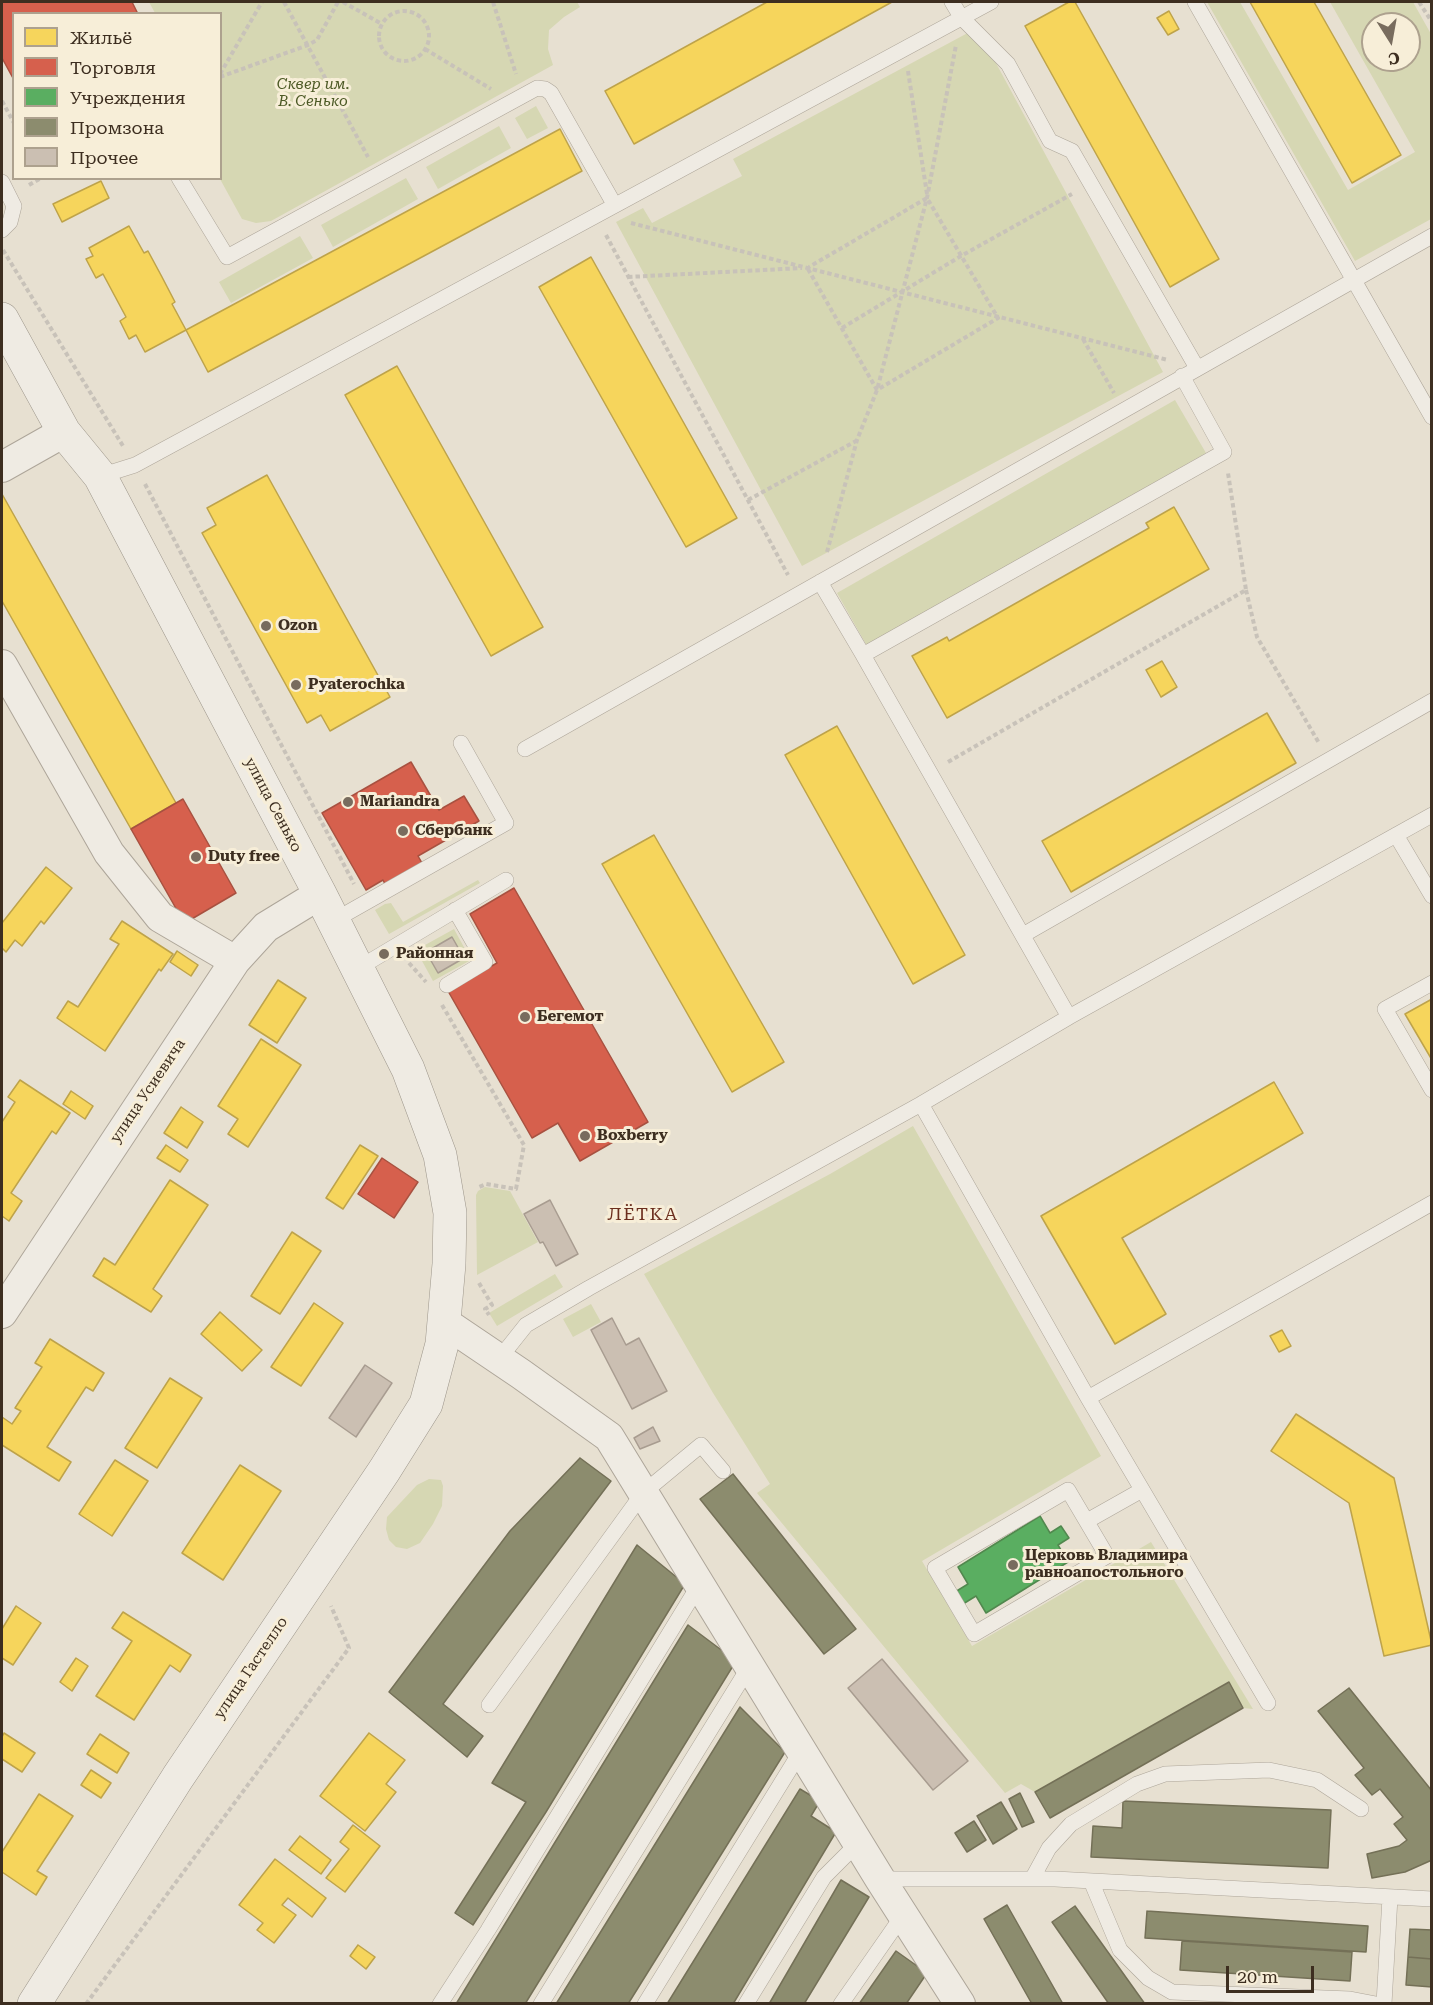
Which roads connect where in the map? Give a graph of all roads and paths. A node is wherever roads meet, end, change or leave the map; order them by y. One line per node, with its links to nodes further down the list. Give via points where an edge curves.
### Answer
1 (262, 2): 16 (path)
2 (284, 2): 13 (path)
3 (338, 2): 13 (path, via 322,33)
4 (343, 2): 12 (path)
5 (493, 2): 18 (path)
6 (952, 2): 10 (lane)
7 (991, 2): 10 (lane)
8 (1195, 2): 33 (lane)
9 (1419, 2): 11 (path)
10 (961, 17): 14 (lane); 24 (lane, via 1008,64 1050,141 1072,151); 25 (path)
11 (1431, 22)
12 (382, 24): 15 (path, via 380,41 393,58 411,59); 15 (path, via 395,13 416,14 427,28)
13 (308, 45): 17 (path); 21 (path)
14 (904, 48): 25 (path); 26 (lane)
15 (425, 49): 18 (path)
16 (222, 72)
17 (222, 75)
18 (518, 98): 21 (lane); 26 (lane, via 537,88 551,93)
19 (2, 101): 20 (path)
20 (12, 119)
21 (378, 175): 22 (lane, via 227,257)
22 (180, 180)
23 (2, 182): 28 (lane, via 14,206 10,222)
24 (1091, 184): 30 (path); 39 (lane)
25 (927, 198): 30 (path); 31 (path); 34 (path)
26 (614, 204): 27 (lane)
27 (595, 214): 31 (path); 32 (path); 48 (lane, via 135,465)
28 (2, 230)
29 (1431, 236): 33 (lane)
30 (961, 256): 34 (path); 35 (path)
31 (808, 268): 32 (path); 34 (path); 37 (path)
32 (628, 277): 49 (path)
33 (1354, 280): 39 (lane); 43 (lane)
34 (903, 292): 35 (path); 37 (path); 41 (path)
35 (998, 318): 38 (path); 41 (path)
36 (2, 319): 44 (street, улица Сенько)
37 (842, 328): 41 (path)
38 (1083, 339): 39 (path); 42 (path)
39 (1197, 368): 40 (lane)
40 (1182, 376): 42 (lane); 46 (lane)
41 (877, 390): 45 (path)
42 (1124, 410): 50 (lane)
43 (1431, 417)
44 (64, 432): 47 (street); 48 (street, улица Сенько)
45 (857, 440): 49 (path); 50 (path)
46 (1224, 452): 51 (path); 53 (lane)
47 (2, 467)
48 (100, 476): 64 (street, улица Сенько)
49 (748, 500): 52 (path)
50 (820, 582): 52 (lane); 53 (lane)
51 (1246, 590): 58 (path, via 1257,636); 59 (path)
52 (798, 594): 57 (lane)
53 (863, 655): 59 (lane)
54 (2, 665): 67 (street, via 109,853 160,917)
55 (1431, 701): 58 (lane)
56 (461, 743): 64 (lane, via 506,824)
57 (525, 749)
58 (1328, 759): 66 (lane)
59 (930, 772): 66 (lane)
60 (1431, 815): 61 (lane)
61 (1396, 835): 63 (lane); 71 (lane)
62 (506, 880): 65 (lane)
63 (1431, 896)
64 (326, 907): 67 (street, улица Усиевича, via 266,927); 68 (street, улица Сенько)
65 (455, 910): 68 (lane); 70 (lane, via 485,962)
66 (1023, 935): 71 (lane)
67 (235, 961): 75 (street, улица Усиевича)
68 (357, 969): 76 (street, улица Сенько, via 408,1069 440,1155 450,1213)
69 (1431, 983): 72 (lane, via 1385,1009)
70 (447, 985)
71 (1069, 1017): 73 (lane)
72 (1431, 1090)
73 (921, 1104): 77 (lane, via 526,1325); 78 (lane)
74 (1431, 1203): 78 (lane)
75 (2, 1313)
76 (444, 1322): 77 (street); 83 (street, улица Гастелло, via 426,1404)
77 (499, 1359): 81 (street, via 609,1437)
78 (1088, 1398): 80 (lane)
79 (723, 1471): 81 (lane, via 701,1445)
80 (1142, 1490): 82 (lane); 86 (lane)
81 (643, 1493): 84 (street); 87 (lane)
82 (1087, 1521): 82 (lane, via 1107,1556 974,1634 935,1568 1068,1490)
83 (316, 1572): 97 (street, улица Гастелло, via 178,1777); 98 (path, via 349,1648)
84 (699, 1585): 85 (street); 99 (lane)
85 (749, 1667): 88 (street); 100 (lane)
86 (1268, 1703)
87 (489, 1705)
88 (801, 1751): 90 (street); 101 (lane)
89 (1361, 1809): 92 (lane, via 1317,1780 1269,1770 1165,1774 1137,1784 1071,1824 1049,1848)
90 (858, 1843): 91 (street); 102 (lane, via 824,1877)
91 (880, 1879): 92 (lane); 96 (street)
92 (1032, 1879): 93 (lane)
93 (1091, 1881): 94 (lane); 105 (lane, via 1120,1950 1148,1978 1172,1992 1350,1999)
94 (1390, 1897): 95 (lane); 106 (lane)
95 (1431, 1899)
96 (903, 1915): 103 (lane); 104 (street)
97 (33, 2004)
98 (86, 2004)
99 (440, 2004)
100 (541, 2004)
101 (645, 2004)
102 (746, 2004)
103 (841, 2004)
104 (960, 2004)
105 (1376, 2004)
106 (1384, 2004)

